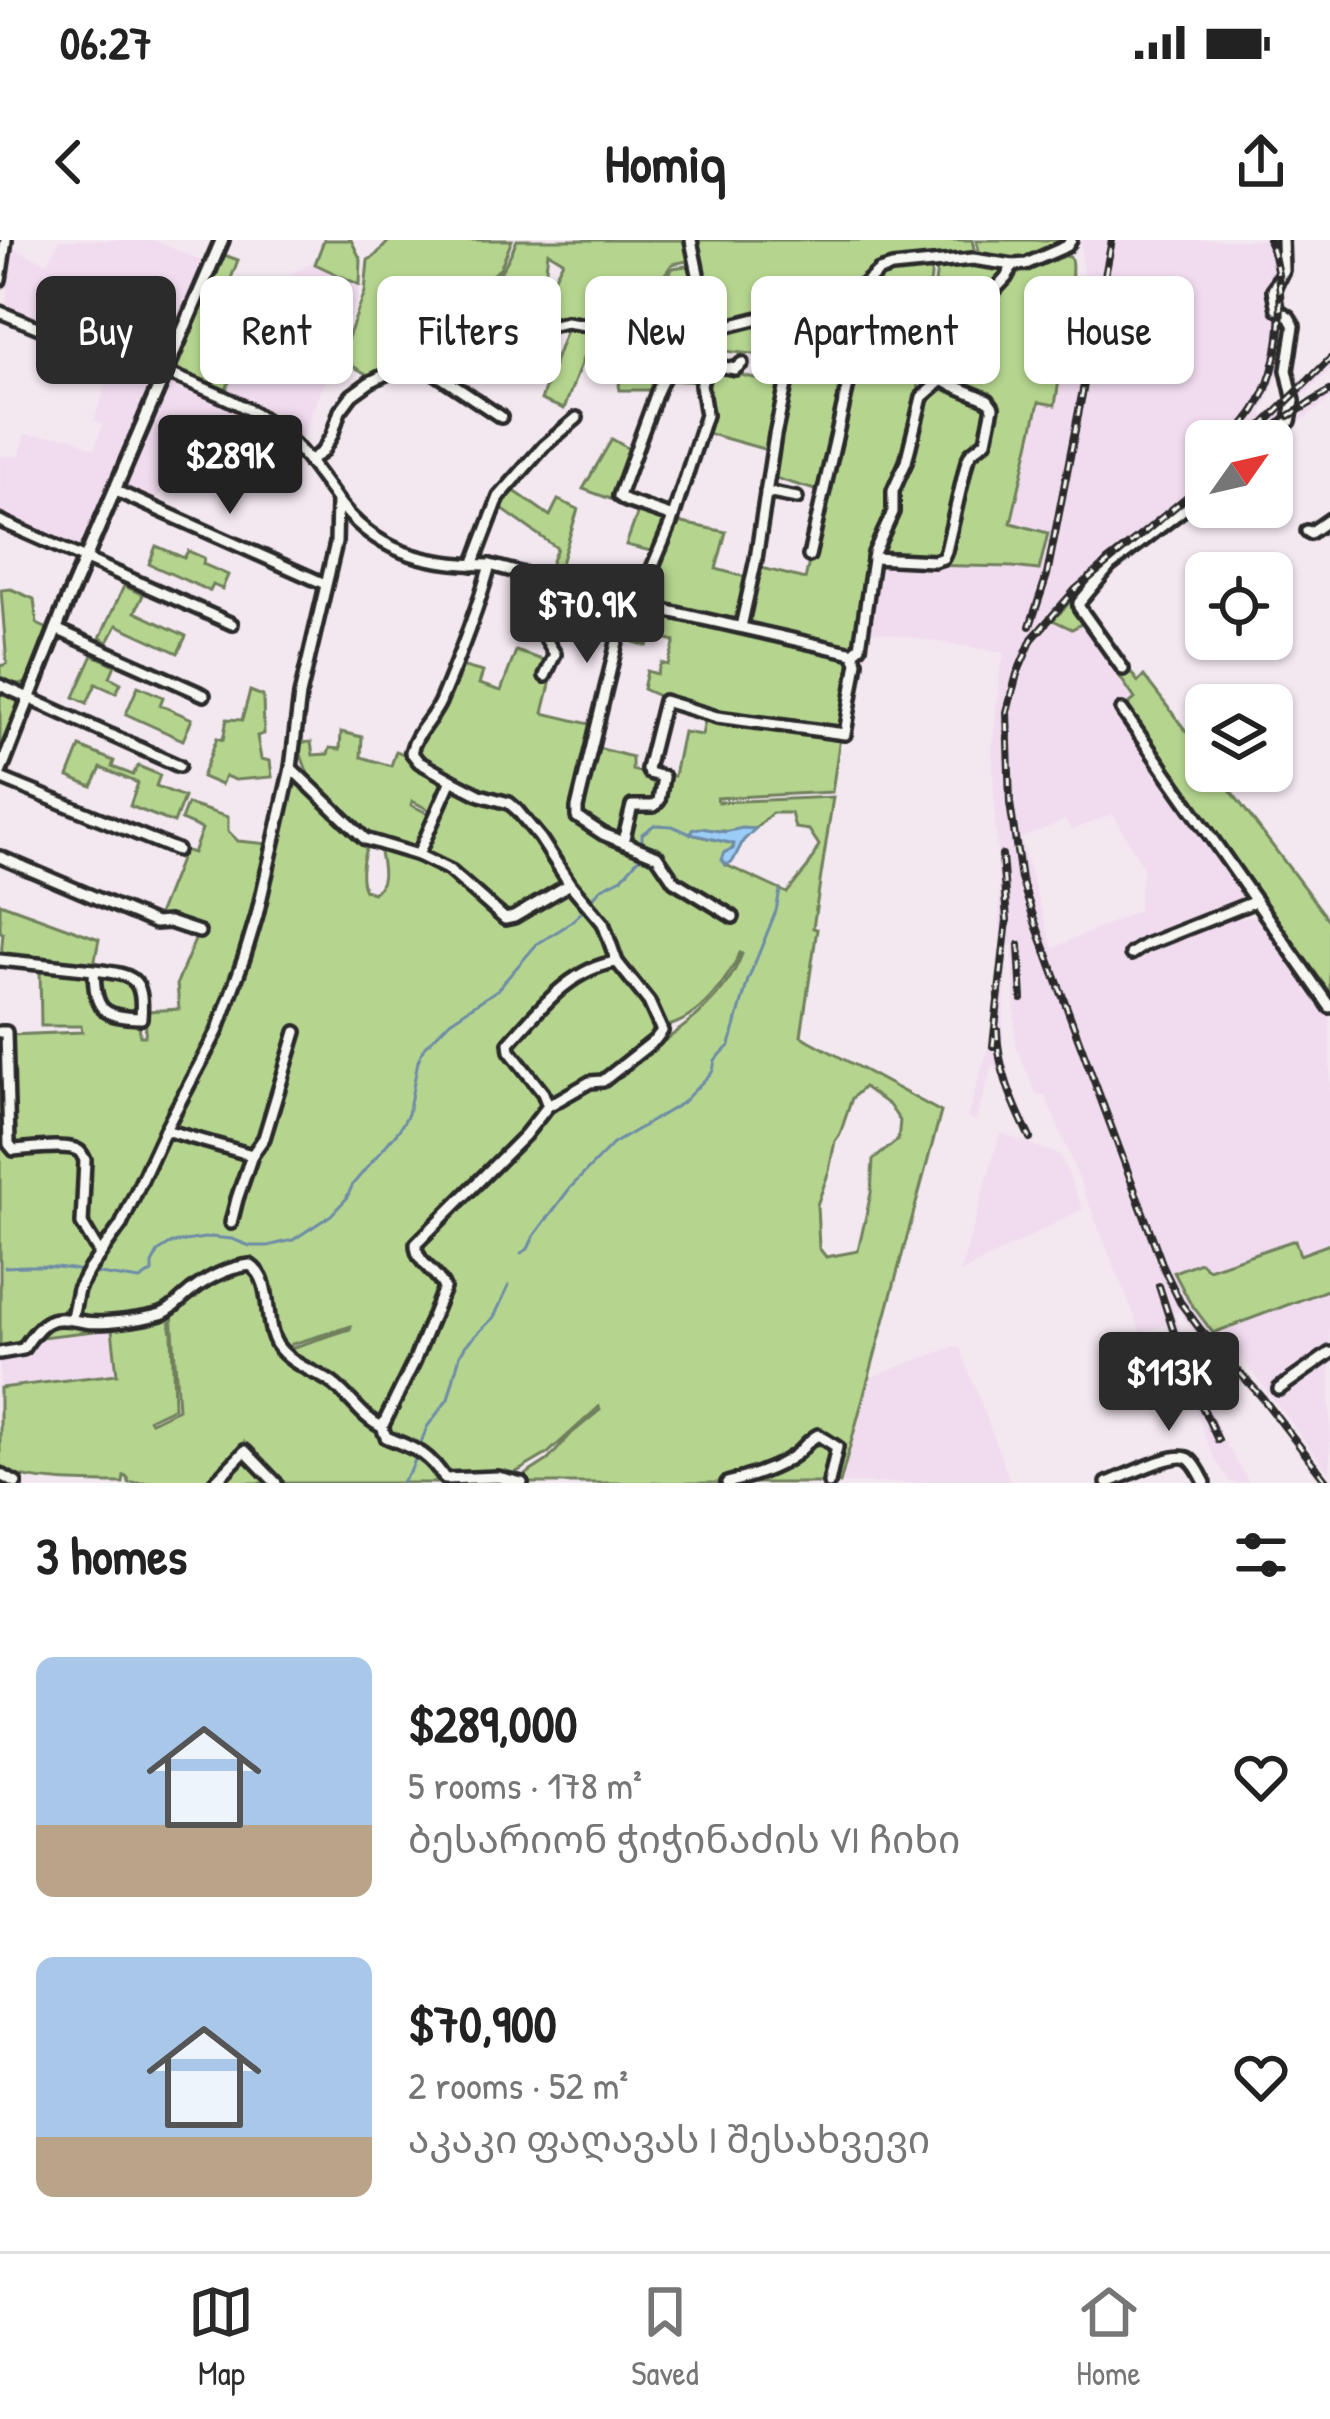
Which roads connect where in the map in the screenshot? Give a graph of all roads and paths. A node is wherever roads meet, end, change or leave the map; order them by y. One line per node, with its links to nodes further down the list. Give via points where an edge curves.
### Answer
1 (6, 240): 9 (street)
2 (222, 240): 13 (street)
3 (691, 240): 7 (street)
4 (1071, 240): 6 (street)
5 (1282, 240): 28 (street, via 1283,270 1273,290 1294,326)
6 (1013, 265): 8 (street, via 973,259); 10 (street)
7 (698, 276)
8 (875, 276)
9 (0, 280)
10 (1000, 284)
11 (0, 312): 12 (street)
12 (36, 326)
13 (176, 350)
14 (742, 364): 15 (street)
15 (727, 368)
16 (377, 379): 29 (street, via 352,395)
17 (176, 380): 29 (street, via 259,414)
18 (162, 384): 30 (street)
19 (452, 384): 26 (street)
20 (661, 384): 35 (street, via 619,496)
21 (702, 384): 35 (street, via 706,415)
22 (787, 384): 31 (street)
23 (848, 384): 39 (street)
24 (939, 384): 41 (street, via 922,397)
25 (950, 384): 41 (street, via 993,406 986,441 967,461 943,558)
26 (501, 417)
27 (577, 418): 42 (street, via 499,497)
28 (1290, 420)
29 (310, 460): 33 (street)
30 (116, 491): 40 (street); 44 (street)
31 (766, 492): 32 (street); 48 (street)
32 (797, 498)
33 (338, 501): 42 (street, via 378,542); 44 (street)
34 (1185, 508): 51 (street, via 1110,566 1079,603)
35 (673, 517): 46 (street)
36 (1330, 519): 38 (street)
37 (0, 521): 40 (street)
38 (1307, 532)
39 (809, 556)
40 (86, 558): 47 (street); 49 (street)
41 (873, 559): 50 (street)
42 (473, 565): 43 (street)
43 (490, 565): 45 (street); 60 (street, via 440,703 411,752)
44 (325, 584): 58 (street)
45 (568, 585): 46 (street); 52 (street, via 547,641 555,654)
46 (632, 602): 48 (street); 61 (street, via 577,808 585,824)
47 (232, 624)
48 (741, 627): 50 (street)
49 (56, 629): 54 (street); 55 (street)
50 (853, 653): 61 (street, via 845,734 717,717 664,700 647,769 663,777 659,801 632,806)
51 (1124, 669)
52 (545, 676)
53 (0, 685): 55 (street)
54 (204, 695)
55 (28, 698): 57 (street); 59 (street)
56 (1122, 710): 66 (street)
57 (179, 766)
58 (291, 768): 64 (street, via 365,838); 77 (street, via 244,958 217,1032)
59 (0, 775): 62 (street)
60 (451, 781): 64 (street); 65 (street, via 516,809)
61 (622, 842): 67 (street, via 657,856 674,881)
62 (177, 850)
63 (0, 856): 68 (street, via 155,922)
64 (418, 856): 65 (street, via 448,870 505,919)
65 (570, 884): 71 (street, via 603,923)
66 (1256, 902): 69 (street); 73 (street)
67 (733, 917)
68 (199, 932)
69 (1131, 955)
70 (0, 960): 72 (street)
71 (616, 962): 76 (street, via 563,986 509,1043); 76 (street, via 662,1031 603,1081)
72 (94, 970): 72 (street, via 140,982 142,1017 101,1008)
73 (1330, 1007)
74 (0, 1032): 80 (street, via 9,1144 82,1153 82,1224)
75 (296, 1032): 78 (street)
76 (548, 1106): 85 (street, via 416,1244 444,1288)
77 (165, 1130): 78 (street); 80 (street)
78 (252, 1155): 79 (street)
79 (231, 1223)
80 (100, 1254): 81 (street)
81 (71, 1317): 82 (street, via 51,1320 23,1348); 85 (street, via 162,1314 224,1271 250,1265 263,1278 278,1347)
82 (0, 1353)
83 (1330, 1353): 84 (street)
84 (1279, 1388)
85 (382, 1427): 87 (street, via 386,1437 424,1452 445,1479)
86 (0, 1474): 88 (street)
87 (516, 1481)
88 (16, 1483)
89 (214, 1483): 90 (street, via 244,1451)
90 (276, 1483)
91 (727, 1483): 92 (street, via 796,1454 818,1435 837,1447)
92 (829, 1483)
93 (1107, 1483): 94 (street, via 1185,1456)
94 (1204, 1483)

